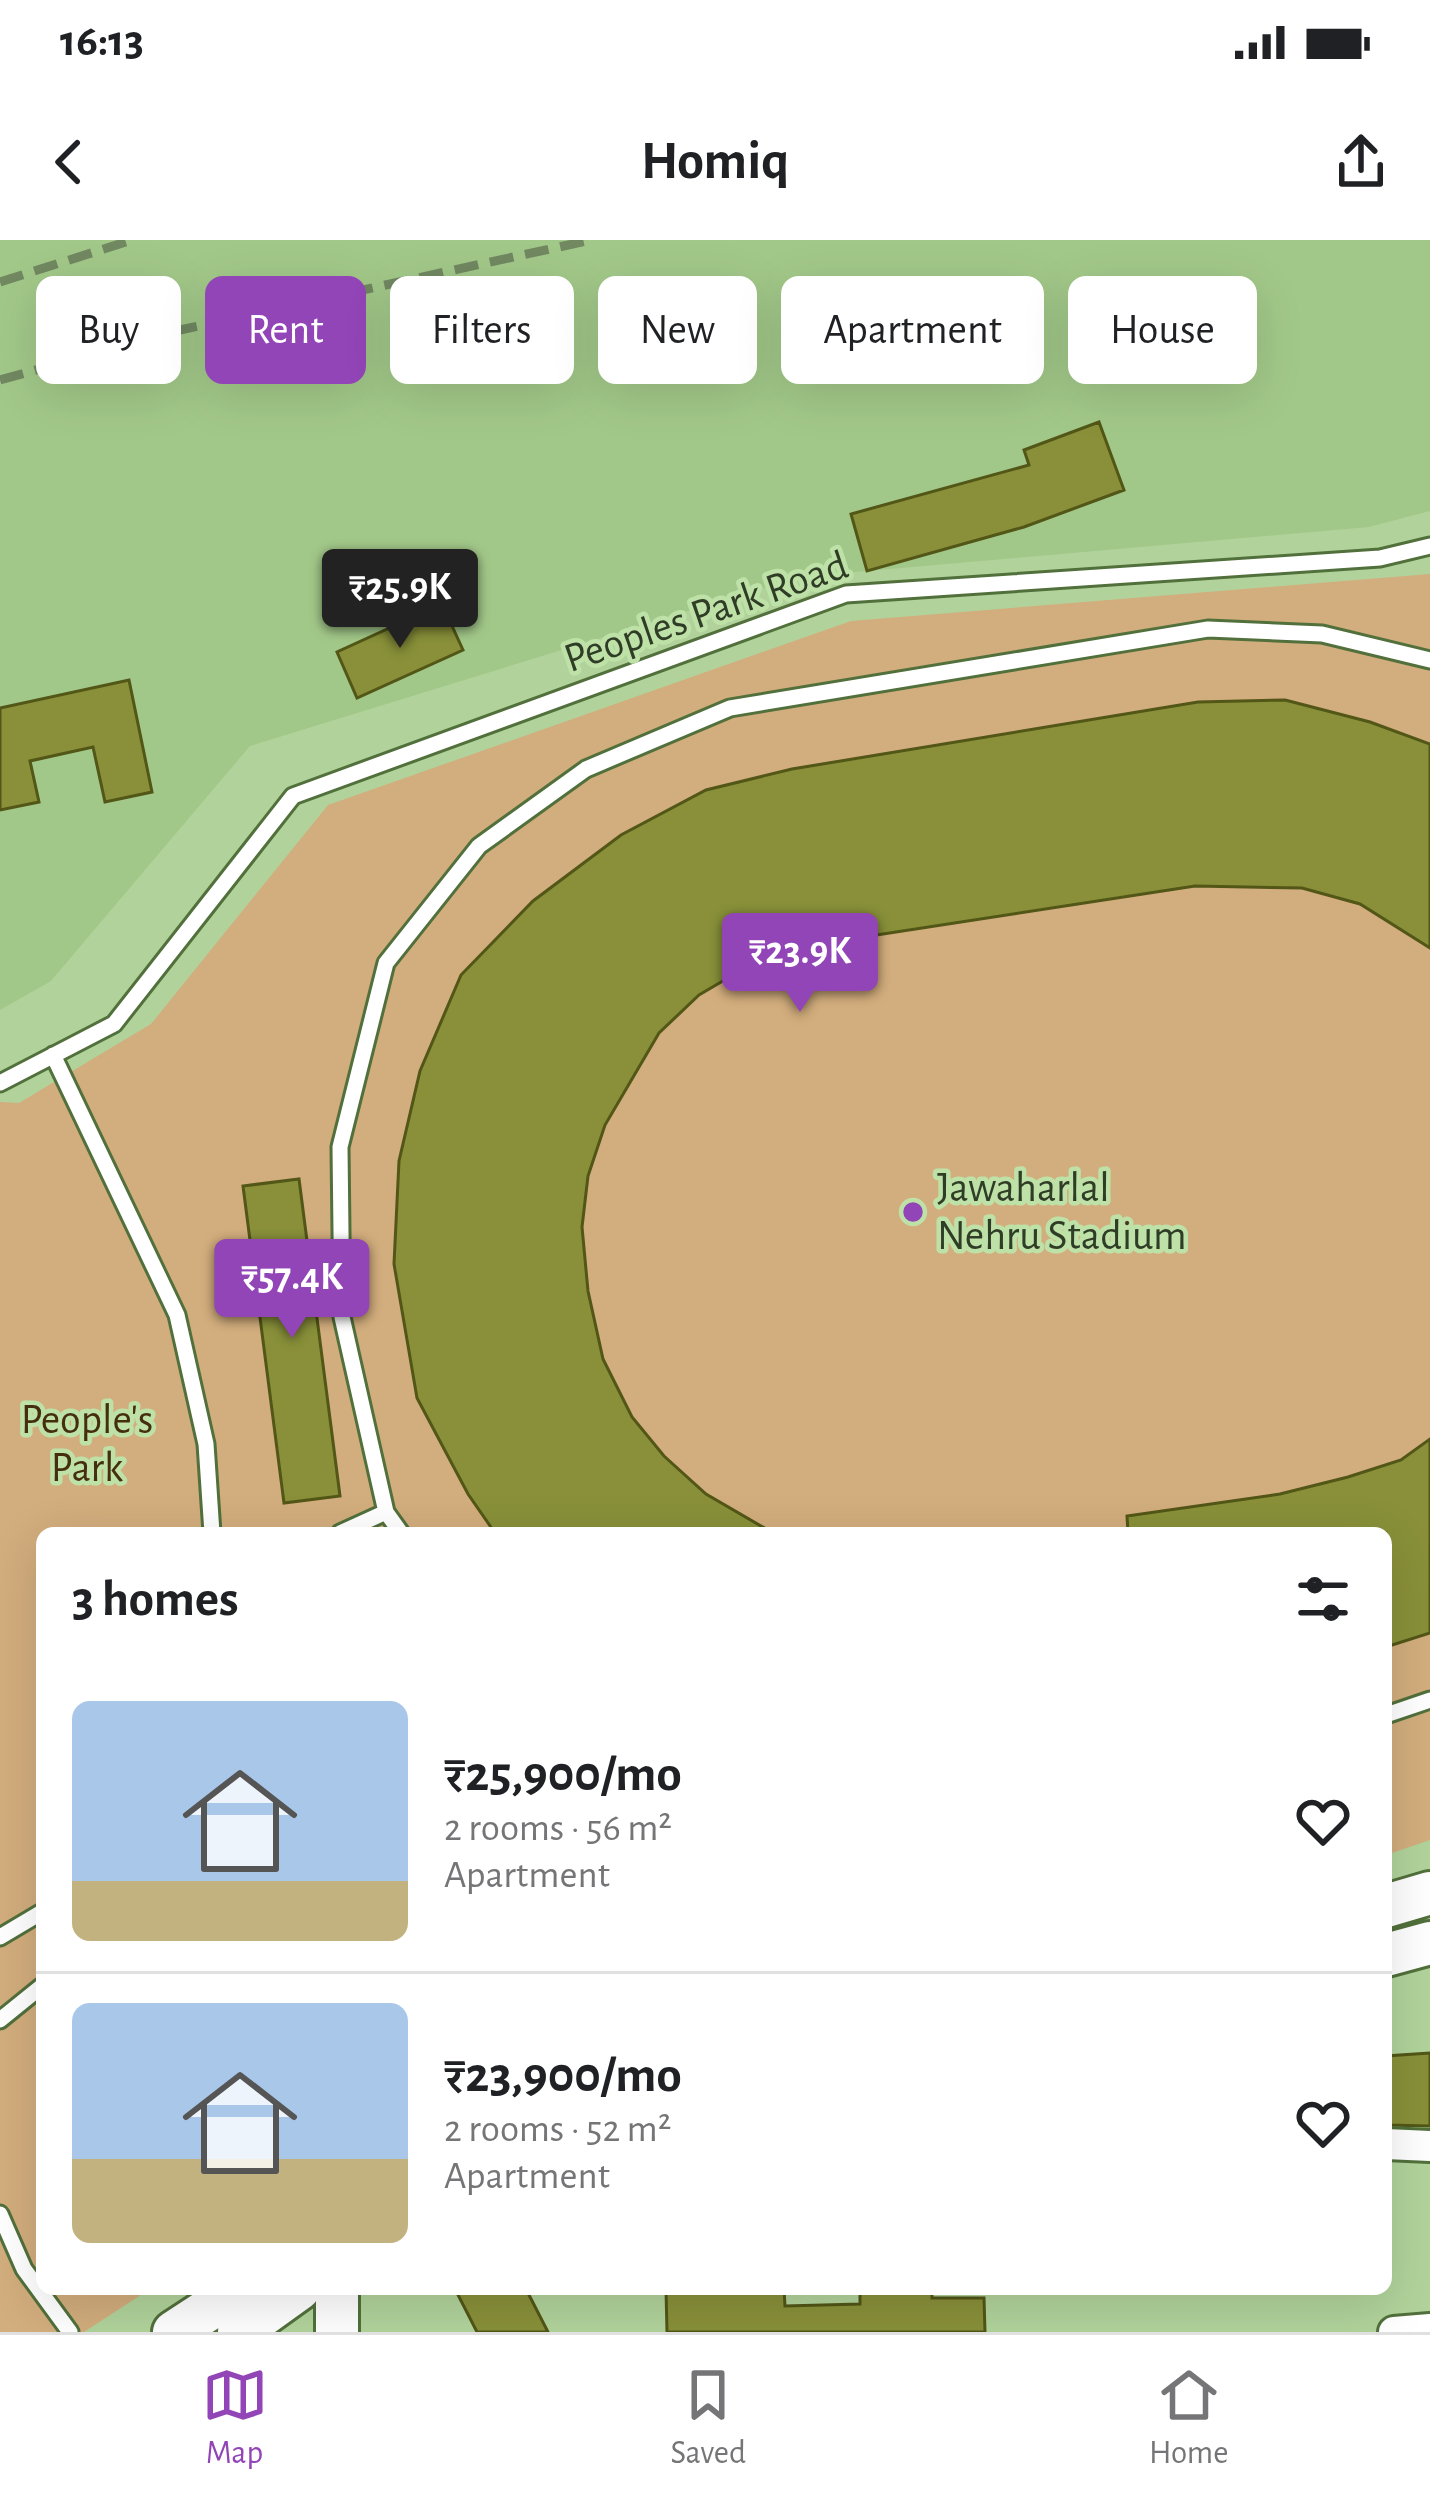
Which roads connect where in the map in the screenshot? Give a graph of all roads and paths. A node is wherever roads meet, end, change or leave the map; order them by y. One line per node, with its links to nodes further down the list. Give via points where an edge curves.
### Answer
1 (1430, 546): 3 (lane, Peoples Park Road, via 1380,558 846,594 293,796 114,1024)
2 (1430, 660): 5 (lane, via 1322,634 1208,629 730,707 586,769 479,846 386,963 340,1147 342,1317)
3 (53, 1055): 4 (lane, Peoples Park Road); 6 (lane, via 177,1315 206,1444)
4 (0, 1083)
5 (386, 1511): 7 (lane); 8 (lane)
6 (212, 1527)
7 (353, 1527)
8 (397, 1527)
9 (1430, 1700): 10 (lane)
10 (1392, 1713)
11 (1430, 1893): 12 (main road)
12 (1392, 1904)
13 (36, 1916): 14 (lane)
14 (0, 1937)
15 (1430, 1943): 16 (main road)
16 (1392, 1953)
17 (36, 1989): 18 (lane)
18 (0, 2020)
19 (1392, 2144): 20 (street)
20 (1430, 2146)
21 (0, 2214): 22 (lane)
22 (36, 2285)
23 (43, 2295): 28 (lane)
24 (231, 2295): 29 (main road)
25 (290, 2295): 30 (main road)
26 (338, 2295): 31 (main road)
27 (1430, 2329): 32 (street)
28 (70, 2332)
29 (174, 2332)
30 (238, 2332)
31 (338, 2332)
32 (1394, 2332)

